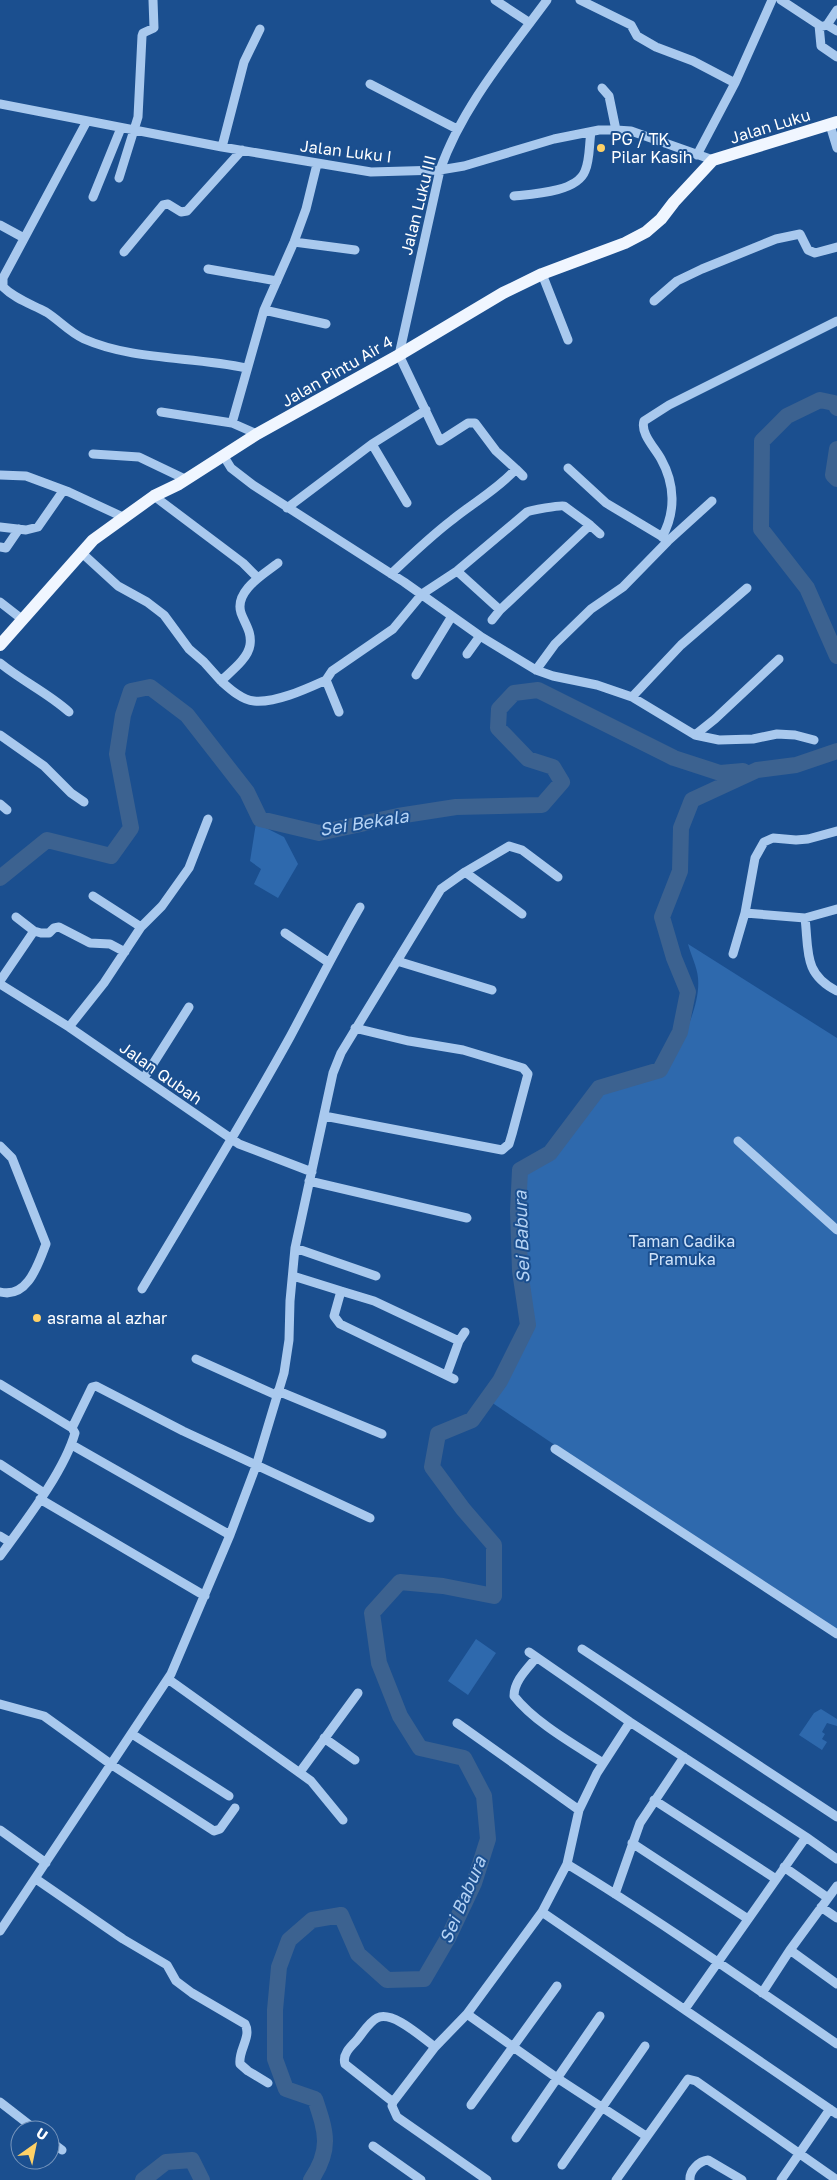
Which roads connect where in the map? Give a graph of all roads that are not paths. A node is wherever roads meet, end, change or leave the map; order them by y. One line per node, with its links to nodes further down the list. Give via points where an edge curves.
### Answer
1 (153, 0): 21 (street, via 154,28 142,36 140,108)
2 (495, 0): 8 (street)
3 (547, 0): 8 (street, Jalan Luku III)
4 (580, 0): 13 (street, via 631,25 637,36 656,47 693,61)
5 (772, 0): 13 (street)
6 (781, 0): 9 (street)
7 (837, 10): 9 (street)
8 (530, 23): 20 (street, Jalan Luku III)
9 (824, 26): 11 (street); 12 (street, via 821,46)
10 (260, 29): 24 (street, via 244,62)
11 (837, 31)
12 (837, 57)
13 (735, 83): 27 (street)
14 (370, 84): 20 (street)
15 (602, 88): 22 (street, via 609,96)
16 (0, 104): 17 (street, Jalan Luku I)
17 (86, 121): 19 (street, Jalan Luku I); 35 (street)
18 (833, 123): 25 (street); 28 (main road, Jalan Luku)
19 (121, 128): 21 (street, Jalan Luku I); 33 (street)
20 (457, 129): 30 (street, Jalan Luku III)
21 (135, 130): 24 (street, Jalan Luku I); 31 (street)
22 (616, 130): 23 (street, Jalan Luku I); 27 (street, Jalan Luku I, via 631,131)
23 (591, 132): 30 (street, Jalan Luku I, via 554,139 487,161); 32 (street, via 585,172 576,183 546,193)
24 (222, 147): 26 (street, Jalan Luku I)
25 (837, 148)
26 (242, 150): 29 (street, Jalan Luku I); 39 (street, via 187,211 163,205)
27 (697, 155): 28 (street, Jalan Luku I)
28 (713, 160): 41 (main road, Jalan Pintu Air 4, via 646,232)
29 (317, 164): 30 (street, Jalan Luku I, via 371,172); 36 (street)
30 (440, 170): 48 (street, Jalan Luku III)
31 (119, 178)
32 (514, 196)
33 (93, 197)
34 (0, 226): 35 (street)
35 (24, 238): 49 (street, via 3,278 3,287 51,315 74,334 116,349)
36 (294, 242): 38 (street); 42 (street)
37 (837, 247): 43 (street, via 815,253 808,250 800,234 776,240 677,281)
38 (355, 250)
39 (124, 252)
40 (208, 269): 42 (street)
41 (542, 274): 47 (street); 48 (main road, Jalan Pintu Air 4, via 503,292)
42 (277, 281): 44 (street)
43 (654, 301)
44 (264, 310): 46 (street); 49 (street)
45 (837, 321): 70 (street, via 644,421 642,426 670,478 673,496)
46 (326, 324)
47 (568, 340)
48 (399, 355): 50 (street); 53 (main road, Jalan Pintu Air 4)
49 (246, 368): 52 (street)
50 (426, 410): 54 (street); 75 (street, via 440,441 475,422 496,450 519,472 453,519)
51 (161, 412): 52 (street)
52 (232, 423): 53 (street)
53 (257, 434): 56 (main road, Jalan Pintu Air 4)
54 (372, 444): 63 (street); 64 (street)
55 (94, 454): 59 (street, via 139,457)
56 (223, 455): 59 (main road, Jalan Pintu Air 4); 64 (street, via 231,468)
57 (568, 468): 70 (street, via 606,503)
58 (0, 475): 60 (street, via 26,476)
59 (185, 479): 61 (main road, Jalan Pintu Air 4)
60 (63, 491): 65 (street); 68 (street, via 38,527)
61 (154, 496): 65 (main road, Jalan Pintu Air 4); 76 (street)
62 (712, 501): 70 (street)
63 (407, 503)
64 (287, 508): 75 (street)
65 (125, 518): 72 (main road, Jalan Pintu Air 4, via 100,535)
66 (590, 525): 69 (street); 74 (street, via 564,506 535,508 526,512); 80 (street)
67 (0, 527): 68 (street)
68 (19, 529): 71 (street, via 6,548)
69 (600, 534)
70 (665, 539): 89 (street, via 623,587 591,609 554,644)
71 (0, 547)
72 (82, 554): 82 (main road, Jalan Pintu Air 4); 92 (street, via 118,586 164,615 189,648)
73 (278, 563): 76 (street)
74 (457, 572): 78 (street); 80 (street)
75 (391, 574): 78 (street)
76 (258, 578): 92 (street, via 240,603 240,612 250,632 250,646)
77 (747, 588): 93 (street, via 681,645)
78 (422, 594): 81 (street); 91 (street, via 393,629 337,667)
79 (0, 602): 82 (street)
80 (500, 610): 83 (street)
81 (452, 616): 84 (street); 90 (street)
82 (23, 620): 85 (main road, Jalan Pintu Air 4)
83 (492, 620)
84 (480, 636): 86 (street); 89 (street)
85 (0, 645)
86 (467, 654)
87 (779, 658): 97 (street)
88 (0, 663): 94 (street)
89 (536, 670): 93 (street)
90 (416, 675)
91 (326, 680): 92 (street, via 294,694 254,702 238,695); 95 (street)
92 (221, 681)
93 (632, 697): 97 (street)
94 (69, 712)
95 (339, 712)
96 (0, 735): 99 (street, via 44,766)
97 (695, 735): 98 (street, via 719,740 777,734)
98 (814, 740)
99 (84, 802)
100 (0, 804): 101 (street)
101 (7, 810)
102 (208, 818): 113 (street, via 189,868 162,906)
103 (837, 830): 109 (street, via 808,839 773,838 764,842 755,858)
104 (465, 872): 105 (street, via 509,846 515,846); 110 (street); 118 (street, via 441,889)
105 (558, 877)
106 (94, 896): 113 (street)
107 (360, 907): 119 (street)
108 (837, 909): 112 (street)
109 (745, 913): 112 (street); 117 (street)
110 (522, 914)
111 (16, 917): 114 (street)
112 (805, 918): 122 (street, via 813,971 822,982)
113 (141, 927): 116 (street)
114 (34, 931): 116 (street, via 45,934 59,927 93,944 110,944); 120 (street)
115 (286, 933): 119 (street)
116 (125, 952): 124 (street)
117 (733, 954)
118 (397, 961): 121 (street); 125 (street)
119 (328, 962): 128 (street)
120 (0, 983): 124 (street, Jalan Qubah)
121 (492, 990)
122 (837, 991)
123 (189, 1007): 126 (street)
124 (69, 1028): 126 (street, Jalan Qubah)
125 (355, 1028): 127 (street, via 336,1064); 127 (street, via 463,1050 523,1068 528,1074 512,1134 502,1150)
126 (144, 1078): 128 (street, Jalan Qubah)
127 (324, 1116): 131 (street)
128 (230, 1139): 131 (street, Jalan Qubah); 137 (street)
129 (738, 1141): 133 (street)
130 (0, 1146): 139 (street, via 12,1158 46,1244 33,1277 12,1293)
131 (310, 1176): 132 (street, Jalan Qubah); 134 (street)
132 (467, 1218)
133 (837, 1230)
134 (295, 1248): 135 (street); 136 (street)
135 (293, 1276): 138 (street); 144 (street, via 288,1354)
136 (376, 1276)
137 (142, 1289)
138 (340, 1291): 141 (street, via 374,1301); 141 (street, via 334,1316 340,1324 450,1376)
139 (0, 1292)
140 (465, 1332): 141 (street)
141 (459, 1341)
142 (196, 1359): 144 (street)
143 (0, 1384): 145 (street)
144 (277, 1393): 146 (street); 150 (street)
145 (72, 1428): 147 (street, via 75,1433); 150 (street, via 92,1387 96,1386)
146 (382, 1434)
147 (72, 1445): 151 (street); 153 (street)
148 (554, 1449): 158 (street)
149 (0, 1464): 151 (street)
150 (256, 1466): 152 (street); 153 (street)
151 (42, 1496): 155 (street); 157 (street)
152 (370, 1518)
153 (230, 1535): 157 (street)
154 (0, 1536): 155 (street)
155 (10, 1542): 156 (street)
156 (0, 1556)
157 (205, 1596): 162 (street)
158 (837, 1634)
159 (582, 1649): 178 (street)
160 (529, 1652): 161 (street)
161 (536, 1658): 165 (street); 171 (street, via 520,1677 514,1696 565,1738)
162 (168, 1679): 167 (street); 173 (street)
163 (358, 1693): 168 (street)
164 (0, 1704): 172 (street, via 40,1714)
165 (630, 1722): 169 (street); 171 (street)
166 (457, 1723): 177 (street)
167 (132, 1734): 172 (street); 174 (street)
168 (324, 1738): 170 (street); 173 (street)
169 (684, 1757): 175 (street); 181 (street)
170 (355, 1760)
171 (603, 1763): 177 (street)
172 (112, 1765): 176 (street, via 214,1831 220,1829); 184 (street)
173 (300, 1772): 179 (street, via 317,1787)
174 (229, 1796)
175 (654, 1800): 182 (street); 188 (street)
176 (235, 1808)
177 (579, 1810): 185 (street)
178 (837, 1818)
179 (343, 1820)
180 (0, 1830): 184 (street)
181 (806, 1837): 183 (street); 186 (street)
182 (632, 1842): 190 (street); 195 (street)
183 (837, 1859)
184 (46, 1863): 187 (street)
185 (567, 1864): 190 (street); 193 (street)
186 (784, 1867): 188 (street); 191 (street)
187 (36, 1879): 196 (street); 210 (street, via 167,1965 176,1981 192,1994 245,2024 248,2031 240,2064)
188 (776, 1879): 195 (street)
189 (837, 1886): 191 (street)
190 (615, 1894): 198 (street)
191 (828, 1898): 192 (street)
192 (821, 1907): 194 (street); 197 (street)
193 (542, 1912): 202 (street); 203 (street)
194 (837, 1918)
195 (748, 1919): 198 (street)
196 (0, 1931)
197 (790, 1950): 199 (street); 201 (street)
198 (718, 1962): 201 (street); 202 (street)
199 (837, 1984)
200 (557, 1986): 208 (street)
201 (762, 1993): 205 (street)
202 (685, 2009): 215 (street)
203 (467, 2014): 206 (street); 208 (street)
204 (600, 2016): 209 (street)
205 (837, 2044)
206 (435, 2046): 212 (street); 212 (street, via 395,2018 385,2016 374,2020 350,2048 345,2055 345,2064)
207 (645, 2046): 214 (street)
208 (514, 2048): 209 (street); 213 (street)
209 (557, 2078): 214 (street); 218 (street)
210 (268, 2082)
211 (0, 2102): 216 (street)
212 (393, 2102): 223 (street, via 397,2117)
213 (472, 2106)
214 (603, 2109): 217 (street); 221 (street)
215 (833, 2112): 220 (street)
216 (23, 2120)
217 (646, 2136): 220 (street, via 685,2082 692,2079); 224 (street)
218 (516, 2138)
219 (373, 2146): 222 (street)
220 (799, 2153): 227 (street); 228 (street)
221 (562, 2165)
222 (421, 2180)
223 (487, 2180)
224 (616, 2180)
225 (690, 2180): 226 (street, via 692,2171 708,2160)
226 (742, 2180)
227 (781, 2180)
228 (837, 2180)

